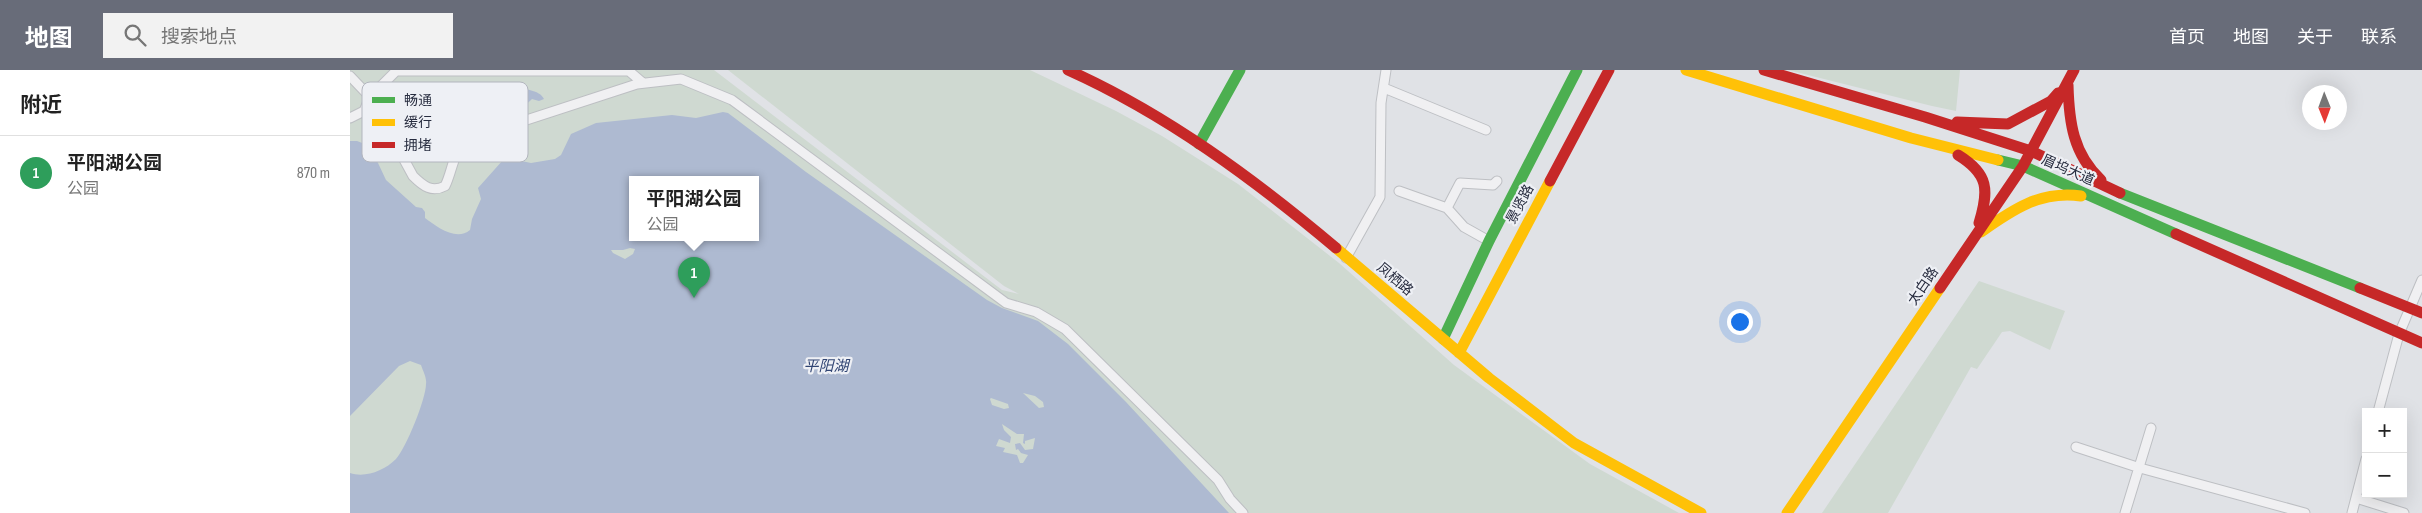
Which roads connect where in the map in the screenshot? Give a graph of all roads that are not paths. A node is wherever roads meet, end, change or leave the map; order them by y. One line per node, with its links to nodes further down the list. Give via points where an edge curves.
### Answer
1 (397, 70): 11 (street); 13 (street, via 630,71)
2 (1068, 70): 21 (main road, 凤栖路, via 1099,84)
3 (1240, 70): 21 (main road)
4 (1386, 70): 14 (street)
5 (1577, 70): 33 (main road, 景贤路)
6 (1608, 70): 41 (main road, 景贤路)
7 (1686, 70): 22 (main road, 眉坞大道)
8 (1764, 70): 19 (main road, 眉坞大道)
9 (2074, 70): 12 (main road, 太白路)
10 (350, 76): 15 (street)
11 (385, 82)
12 (2068, 82): 19 (main road, via 2051,101 2008,124); 23 (main road, 太白路); 28 (main road, via 2068,113 2080,154 2091,172)
13 (643, 83): 18 (street); 48 (street, via 681,79 732,100 1006,304 1036,312 1065,329 1218,480)
14 (1384, 88): 20 (street); 34 (street, via 1380,197)
15 (362, 89)
16 (362, 112): 17 (street)
17 (350, 118)
18 (528, 119)
19 (1936, 121): 23 (main road, 眉坞大道)
20 (1486, 130)
21 (1199, 144): 34 (main road, 凤栖路, via 1283,204)
22 (1940, 146): 26 (main road, 眉坞大道); 32 (main road, via 1973,163 1986,182 1986,202)
23 (2032, 152): 26 (main road, 太白路); 28 (main road, 眉坞大道)
24 (405, 162): 25 (street, via 413,176 432,190 445,186)
25 (454, 162)
26 (2023, 166): 30 (main road, 眉坞大道); 32 (main road, 太白路)
27 (1497, 181): 31 (street, via 1492,185 1460,183)
28 (2113, 190): 36 (main road, 眉坞大道)
29 (1399, 191): 31 (street)
30 (2103, 202): 32 (main road, via 2073,194 2044,196 2015,208); 38 (main road, 眉坞大道)
31 (1447, 208): 33 (street, via 1464,227)
32 (1975, 237): 50 (main road, 太白路)
33 (1489, 241): 39 (main road, 景贤路)
34 (1346, 258): 39 (main road, 凤栖路)
35 (2422, 280): 36 (street)
36 (2410, 308): 37 (main road, 眉坞大道); 38 (street)
37 (2422, 313)
38 (2399, 334): 40 (main road, 眉坞大道); 42 (street)
39 (1443, 339): 41 (main road, 凤栖路)
40 (2422, 344)
41 (1459, 353): 49 (main road, 凤栖路, via 1574,443)
42 (2379, 408)
43 (2151, 428): 45 (street)
44 (2076, 447): 45 (street)
45 (2140, 468): 51 (street); 52 (street)
46 (2362, 475): 47 (street)
47 (2356, 498): 53 (street); 54 (street)
48 (1243, 513)
49 (1701, 513)
50 (1787, 513)
51 (2125, 513)
52 (2304, 513)
53 (2352, 513)
54 (2404, 513)

